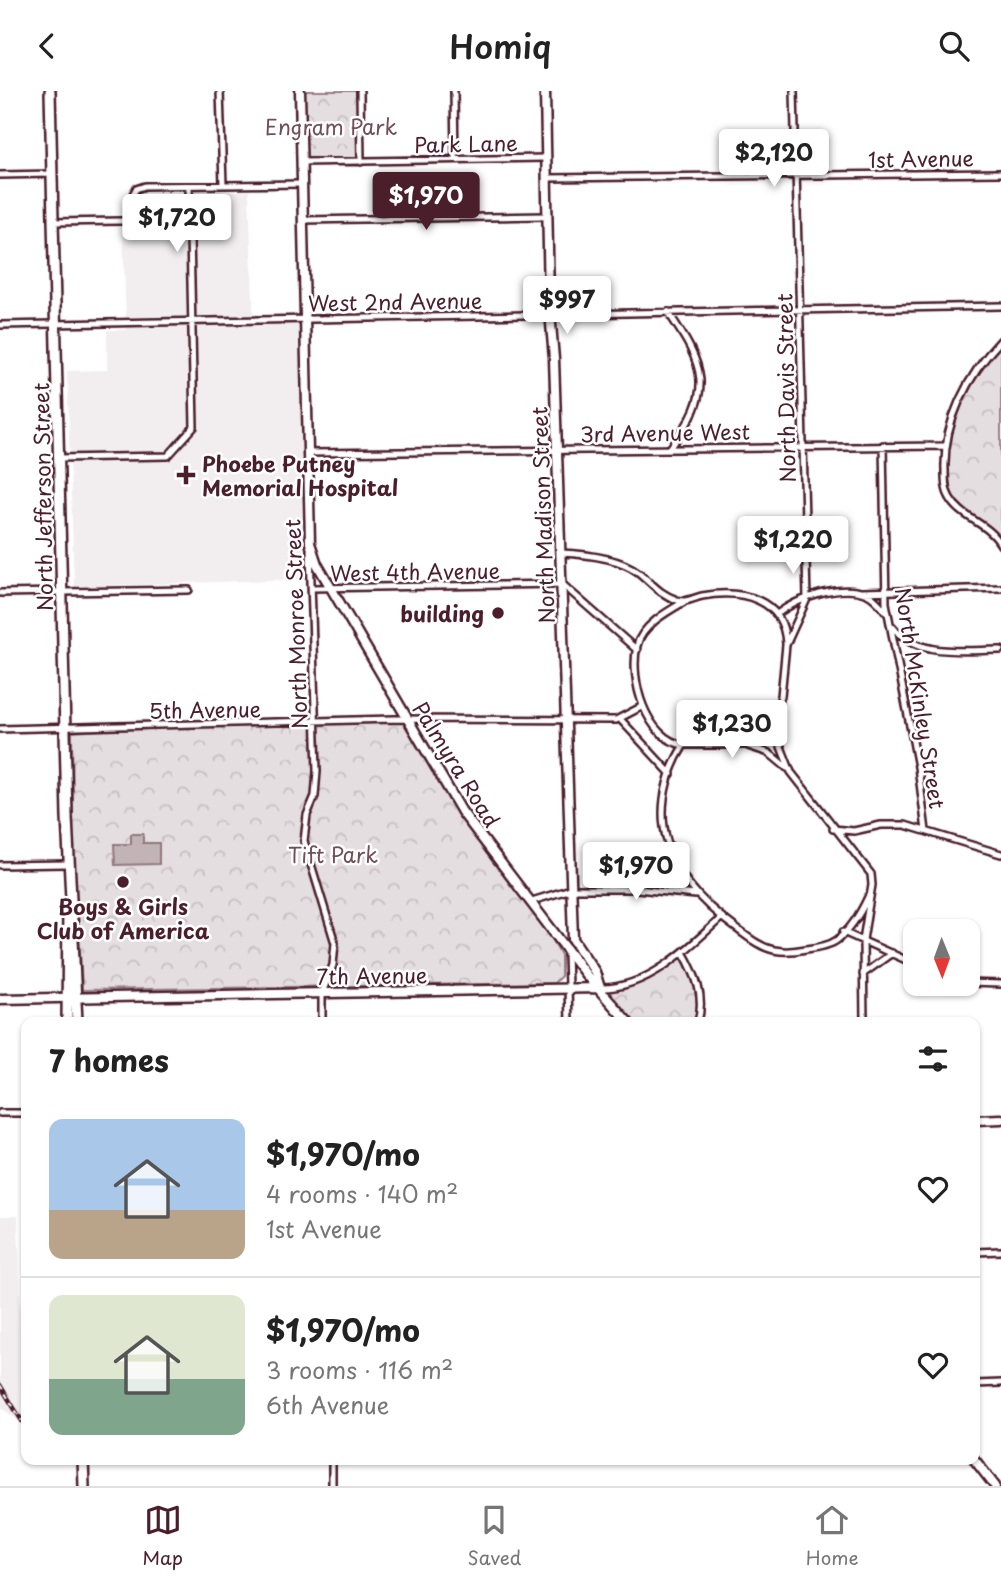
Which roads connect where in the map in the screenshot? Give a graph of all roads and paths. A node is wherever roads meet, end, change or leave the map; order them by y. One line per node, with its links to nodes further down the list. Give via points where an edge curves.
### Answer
1 (50, 91): 13 (main road, North Jefferson Street)
2 (220, 91): 18 (street)
3 (300, 91): 10 (main road, North Monroe Street)
4 (360, 91): 11 (street)
5 (454, 91): 9 (street)
6 (545, 91): 8 (main road, North Madison Street)
7 (794, 91): 15 (street, North Davis Street)
8 (546, 158): 9 (street, Park Lane); 16 (main road, North Madison Street)
9 (455, 159): 11 (street, Park Lane)
10 (302, 162): 11 (street, Park Lane); 17 (main road, North Monroe Street)
11 (361, 162)
12 (1001, 173): 15 (street, 1st Avenue)
13 (52, 174): 14 (street); 24 (main road, North Jefferson Street)
14 (0, 175)
15 (796, 175): 16 (street, 1st Avenue); 26 (street, North Davis Street)
16 (547, 179): 20 (main road, North Madison Street)
17 (302, 184): 18 (street); 23 (main road, North Monroe Street)
18 (223, 185): 19 (street)
19 (189, 186): 21 (street, via 136,189); 22 (street)
20 (547, 216): 23 (street); 28 (main road, North Madison Street)
21 (134, 220): 22 (street); 24 (street)
22 (190, 220): 30 (street)
23 (303, 220): 29 (main road, North Monroe Street)
24 (53, 222): 31 (main road, North Jefferson Street)
25 (1001, 306): 26 (street, West 2nd Avenue)
26 (799, 309): 27 (street, West 2nd Avenue); 34 (street, North Davis Street)
27 (668, 311): 28 (street, West 2nd Avenue); 37 (street, via 695,354 701,378 696,408)
28 (552, 314): 29 (street, West 2nd Avenue); 38 (main road, North Madison Street)
29 (305, 319): 30 (street, West 2nd Avenue); 39 (main road, North Monroe Street)
30 (192, 321): 31 (street, West 2nd Avenue); 40 (street, via 194,427 180,444 168,456)
31 (55, 323): 32 (street, West 2nd Avenue); 40 (main road, North Jefferson Street)
32 (0, 325)
33 (1001, 340): 36 (street, via 960,401)
34 (802, 445): 35 (street, 3rd Avenue West); 37 (street, 3rd Avenue West); 53 (street, North Davis Street)
35 (883, 445): 36 (street, 3rd Avenue West); 49 (street, North McKinley Street)
36 (944, 446): 42 (street, via 945,487 950,499)
37 (671, 447): 38 (street, 3rd Avenue West)
38 (557, 449): 39 (street, 3rd Avenue West); 43 (main road, North Madison Street)
39 (308, 453): 41 (main road, North Monroe Street)
40 (58, 458): 50 (main road, North Jefferson Street)
41 (310, 543): 45 (street, North Monroe Street); 46 (main road, Palmyra Road)
42 (1001, 545)
43 (561, 553): 44 (main road, North Madison Street); 54 (street, via 620,563 637,571 658,592)
44 (562, 584): 46 (street, West 4th Avenue); 60 (street); 62 (main road, North Madison Street)
45 (312, 588): 46 (street, West 4th Avenue); 65 (street, North Monroe Street)
46 (332, 588): 64 (main road, Palmyra Road)
47 (1001, 588): 49 (street)
48 (189, 590): 50 (street)
49 (886, 591): 51 (street); 56 (street, North McKinley Street)
50 (62, 592): 52 (street); 67 (main road, North Jefferson Street)
51 (862, 592): 53 (street); 56 (street, via 873,597)
52 (0, 593)
53 (807, 599): 55 (street); 58 (street, North Davis Street)
54 (684, 602): 55 (street, via 742,594 761,600); 60 (street, via 641,636)
55 (777, 614): 58 (street)
56 (888, 615): 57 (street, North McKinley Street)
57 (890, 624): 59 (street, via 905,641 922,648); 74 (street, North McKinley Street)
58 (786, 645): 66 (street, North Davis Street, via 781,695)
59 (1001, 649)
60 (637, 650): 61 (street)
61 (643, 706): 63 (street); 69 (street, via 667,739)
62 (566, 718): 63 (street, 5th Avenue); 64 (street, 5th Avenue); 79 (main road, North Madison Street)
63 (620, 719): 72 (street)
64 (408, 720): 65 (street, 5th Avenue); 83 (main road, Palmyra Road, via 462,812)
65 (315, 722): 67 (street, 5th Avenue); 97 (street, North Monroe Street, via 316,785 304,838 334,937 332,965)
66 (772, 725): 70 (street); 71 (street)
67 (66, 727): 68 (street, 5th Avenue); 77 (main road, North Jefferson Street)
68 (0, 729)
69 (684, 745): 70 (street); 72 (street)
70 (748, 746): 71 (street, via 769,754)
71 (791, 772): 73 (street)
72 (671, 774): 75 (street, via 663,816)
73 (833, 829): 74 (street, via 892,825); 81 (street, via 866,866)
74 (926, 831): 76 (street)
75 (671, 851): 80 (street); 82 (street)
76 (1001, 854)
77 (68, 864): 78 (street); 98 (main road, North Jefferson Street, via 66,922)
78 (0, 865)
79 (571, 889): 80 (street); 83 (street); 86 (main road, North Madison Street)
80 (637, 889): 82 (street)
81 (871, 891): 85 (street); 87 (street)
82 (697, 895): 84 (street)
83 (532, 901): 88 (main road, Palmyra Road)
84 (722, 917): 85 (street, via 773,950 811,948 836,940); 89 (street, 7th Avenue)
85 (843, 932): 87 (street)
86 (573, 939): 95 (main road, Palmyra Road)
87 (863, 940): 90 (street); 92 (street)
88 (567, 950): 95 (main road, Palmyra Road); 96 (street)
89 (683, 952): 95 (street, 7th Avenue, via 621,988); 105 (street, via 698,985)
90 (892, 953): 91 (street); 92 (street)
91 (903, 958)
92 (863, 974): 106 (street)
93 (980, 983): 94 (street)
94 (1001, 984)
95 (600, 988): 96 (main road, 7th Avenue); 104 (main road, Palmyra Road)
96 (568, 989): 97 (main road, 7th Avenue); 103 (street)
97 (322, 993): 98 (main road, 7th Avenue); 102 (street, North Monroe Street)
98 (72, 998): 99 (main road, 7th Avenue); 100 (main road, North Jefferson Street); 101 (main road, North Jefferson Street)
99 (0, 999)
100 (69, 1017)
101 (76, 1017)
102 (323, 1017)
103 (569, 1017)
104 (624, 1017)
105 (699, 1017)
106 (864, 1017)
107 (0, 1113): 108 (street)
108 (21, 1113)
109 (1001, 1119): 110 (main road)
110 (980, 1120)
111 (1001, 1251): 112 (street)
112 (980, 1252)
113 (1001, 1383): 114 (street)
114 (980, 1384)
115 (83, 1465): 118 (main road)
116 (332, 1465): 119 (street)
117 (979, 1465): 120 (main road)
118 (84, 1486)
119 (332, 1486)
120 (995, 1486)

